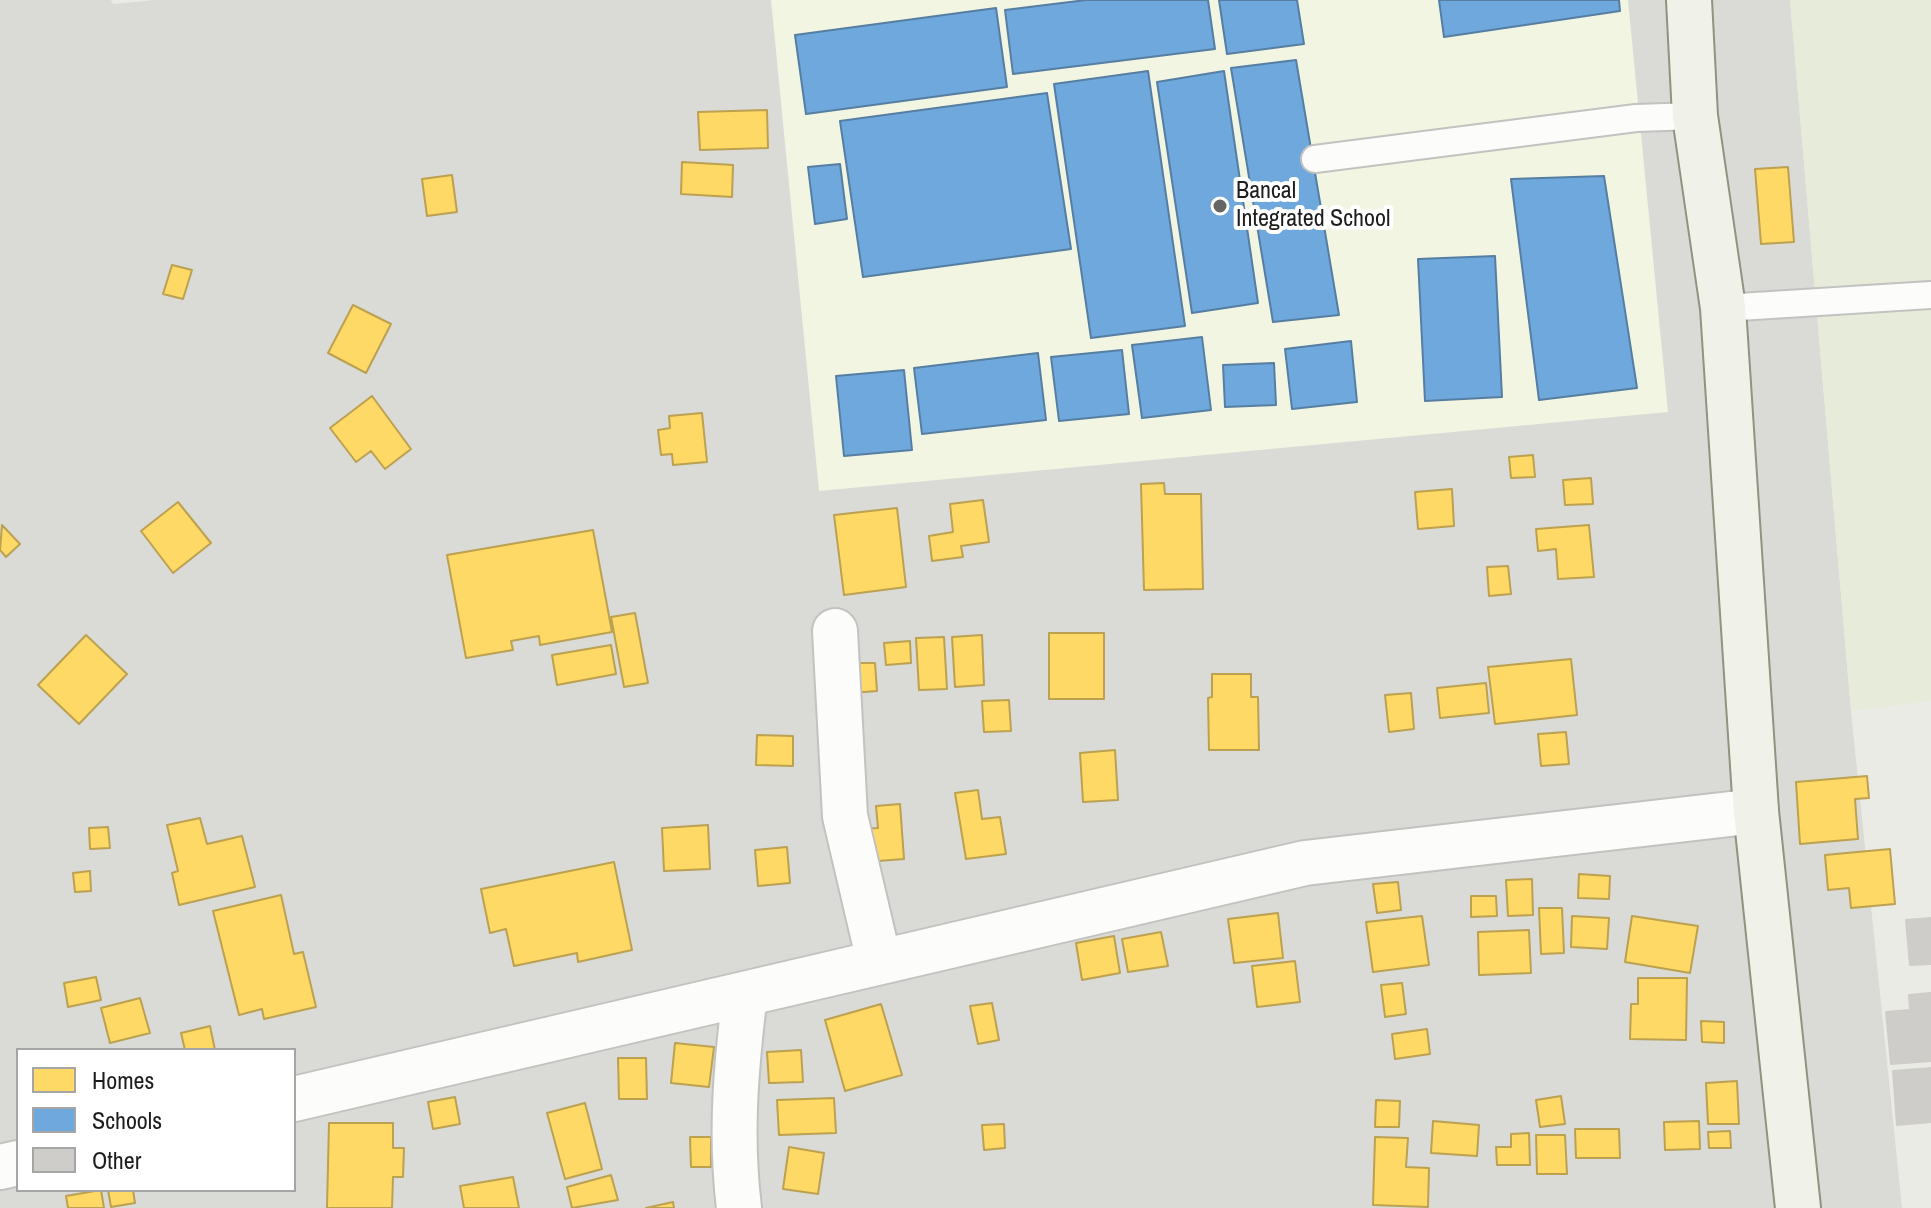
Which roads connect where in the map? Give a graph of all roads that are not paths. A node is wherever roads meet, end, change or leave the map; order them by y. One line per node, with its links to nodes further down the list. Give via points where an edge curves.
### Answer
1 (1689, 0): 2 (main road)
2 (1695, 116): 3 (lane, via 1636,118); 5 (main road)
3 (1315, 159)
4 (1931, 295): 5 (lane)
5 (1723, 308): 7 (main road)
6 (835, 631): 8 (street, via 845,816)
7 (1756, 811): 8 (street, via 1305,863); 12 (main road)
8 (879, 961): 9 (street)
9 (745, 994): 10 (street); 11 (street, via 733,1093 732,1156)
10 (296, 1099)
11 (739, 1208)
12 (1798, 1208)

